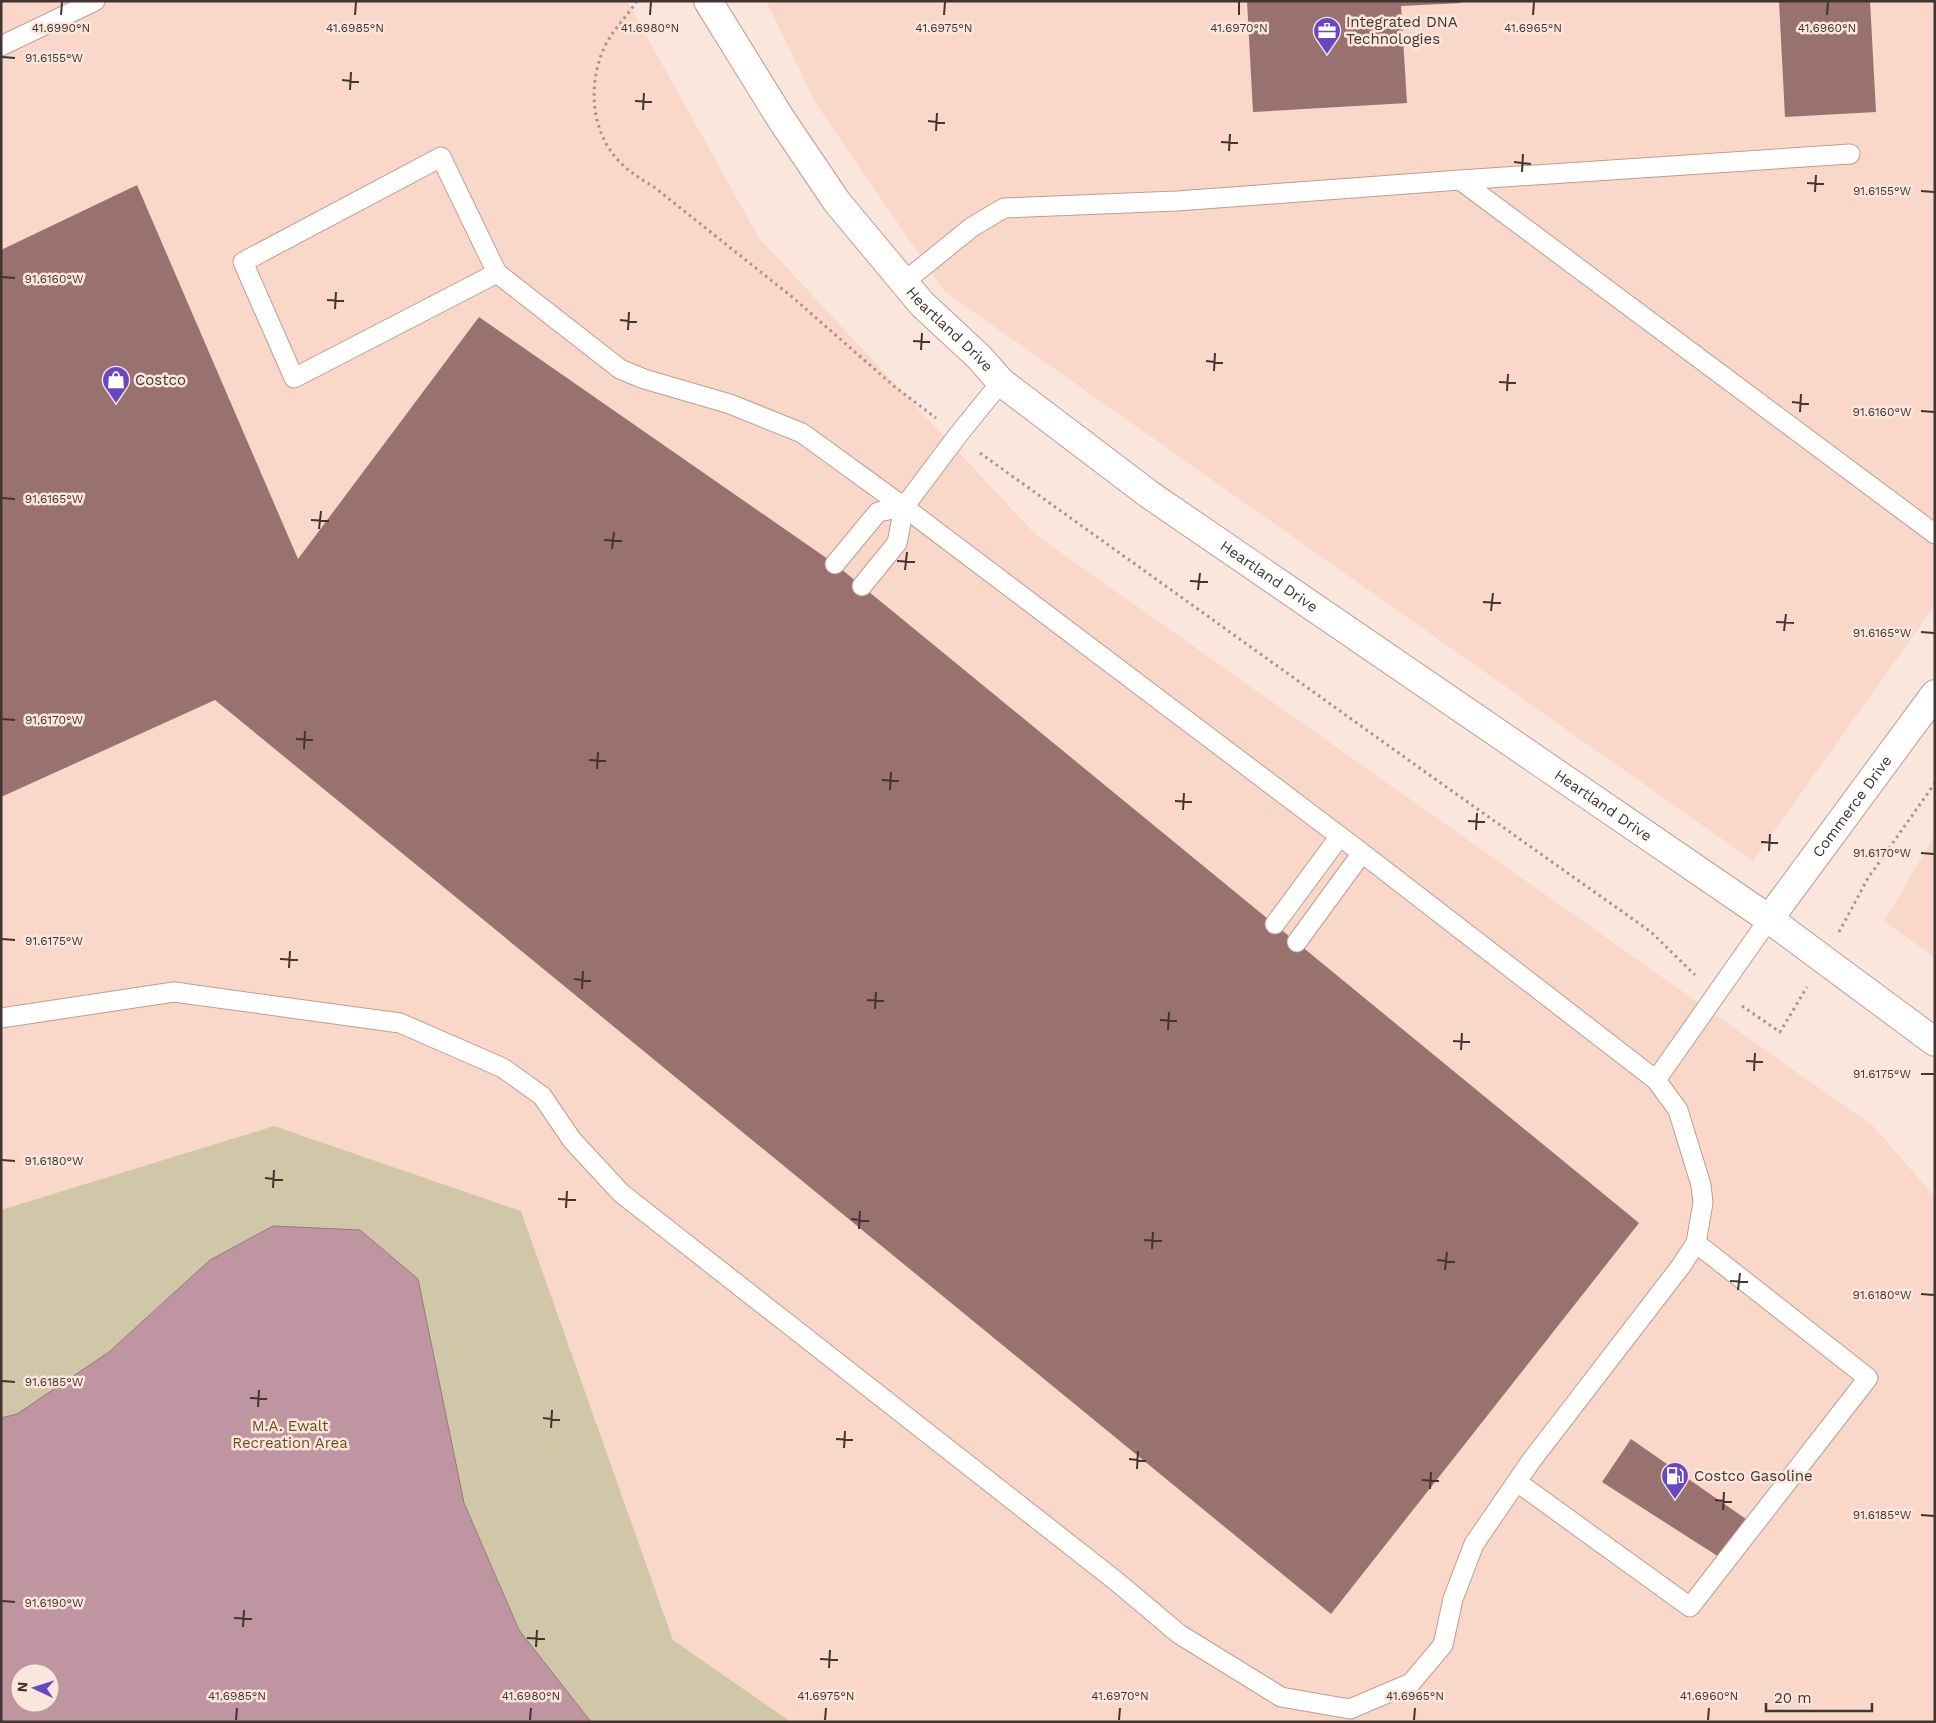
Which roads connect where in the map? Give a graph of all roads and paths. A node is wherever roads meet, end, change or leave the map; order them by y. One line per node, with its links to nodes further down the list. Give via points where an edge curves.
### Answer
1 (95, 1): 4 (lane)
2 (637, 1): 10 (path, via 604,47 597,67 593,90 595,111 609,148 627,169 791,296 895,387)
3 (708, 1): 8 (street, Heartland Drive, via 781,120 837,202)
4 (1, 46)
5 (1850, 154): 6 (lane)
6 (1460, 180): 8 (lane, via 1177,201 1004,208 972,227); 13 (lane)
7 (497, 273): 7 (lane, via 441,157 243,262 294,378); 12 (lane, via 620,369 730,404 802,432)
8 (904, 282): 9 (street, Heartland Drive)
9 (1001, 382): 12 (lane); 20 (street, Heartland Drive, via 1150,495)
10 (936, 418)
11 (990, 461): 24 (path, via 1652,932)
12 (904, 507): 14 (lane, via 878,512); 15 (lane, via 897,543); 18 (lane)
13 (1935, 534)
14 (835, 564)
15 (862, 586)
16 (1935, 694): 20 (street, Commerce Drive)
17 (1935, 783): 22 (path, via 1868,878)
18 (1340, 836): 19 (lane); 21 (lane)
19 (1362, 853): 23 (lane); 29 (lane)
20 (1769, 919): 28 (street, Heartland Drive); 29 (lane)
21 (1274, 924)
22 (1839, 931)
23 (1297, 942)
24 (1693, 974)
25 (1752, 1013): 27 (path)
26 (1, 1018): 31 (lane, via 174,992 400,1023 503,1068 542,1096 572,1140 622,1193 1179,1634 1280,1697 1350,1709 1411,1683 1443,1645 1453,1599 1474,1544)
27 (1780, 1032)
28 (1935, 1042)
29 (1656, 1080): 30 (lane, via 1678,1110 1702,1185 1703,1204)
30 (1696, 1243): 31 (lane); 31 (lane, via 1868,1378 1690,1607)
31 (1517, 1482)

